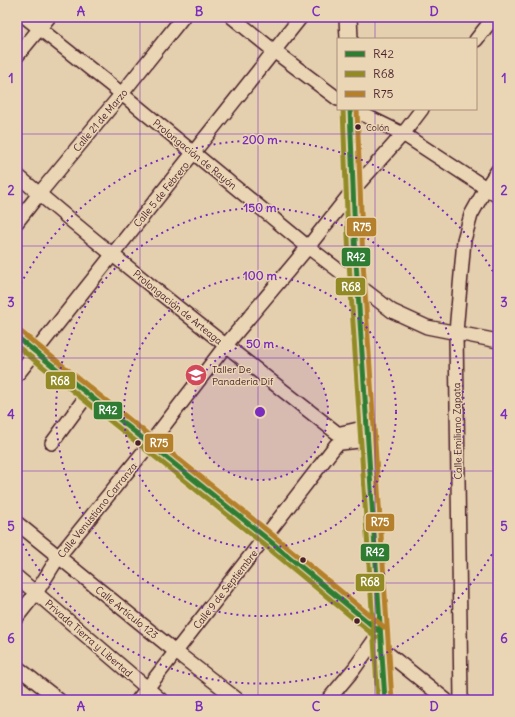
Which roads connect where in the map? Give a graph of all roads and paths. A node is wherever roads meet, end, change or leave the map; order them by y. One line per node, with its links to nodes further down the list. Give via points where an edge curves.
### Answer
1 (25, 17): 8 (street, Prolongación de Rayón)
2 (49, 17): 8 (street)
3 (183, 17): 13 (street, Calle 21 de Marzo)
4 (232, 17): 11 (street)
5 (301, 17): 11 (street, Calle 5 de Febrero)
6 (348, 17): 9 (main road)
7 (494, 17): 10 (street)
8 (40, 29): 12 (street); 13 (street, Prolongación de Rayón)
9 (349, 38)
10 (477, 39)
11 (274, 51): 14 (street); 19 (street, Calle 5 de Febrero)
12 (17, 56)
13 (122, 94): 19 (street, Prolongación de Rayón); 24 (street, Calle 21 de Marzo)
14 (337, 98)
15 (351, 110): 23 (main road)
16 (353, 110): 18 (street)
17 (421, 110): 18 (street, Calle Venustiano Carranza)
18 (403, 134): 22 (street); 23 (street, Calle Venustiano Carranza)
19 (194, 153): 27 (street, Prolongación de Rayón); 28 (street, Calle 5 de Febrero)
20 (498, 170): 22 (street, Calle Emiliano Zapata)
21 (17, 175): 24 (street, Prolongación de Arteaga)
22 (486, 188): 25 (street); 30 (street, Calle Emiliano Zapata, via 471,215 464,240)
23 (353, 190): 27 (street, Calle Venustiano Carranza); 29 (main road)
24 (39, 194): 26 (street, Calle 21 de Marzo); 28 (street, Prolongación de Arteaga)
25 (498, 196)
26 (17, 222)
27 (308, 247): 29 (street, Prolongación de Rayón); 33 (street, Calle Venustiano Carranza)
28 (112, 254): 33 (street, Prolongación de Arteaga); 34 (street, Calle 5 de Febrero)
29 (358, 285): 30 (street, Prolongación de Rayón, via 399,314 427,327); 37 (main road)
30 (456, 332): 32 (street, Prolongación de Rayón); 57 (street, Calle Emiliano Zapata)
31 (17, 337): 34 (street)
32 (498, 341)
33 (226, 346): 37 (street, Prolongación de Arteaga, via 337,433); 39 (street, Calle Venustiano Carranza)
34 (35, 352): 35 (street, Calle 5 de Febrero); 36 (street)
35 (17, 375)
36 (88, 394): 38 (street); 39 (street)
37 (368, 434): 41 (street, Calle 9 de Septiembre, via 336,445); 46 (main road)
38 (52, 443)
39 (149, 445): 41 (street); 42 (street, Calle Venustiano Carranza)
40 (17, 523): 42 (street, Calle Artículo 123)
41 (265, 537): 46 (street); 47 (street, Calle 9 de Septiembre)
42 (59, 556): 44 (street, Calle Venustiano Carranza); 47 (street, Calle Artículo 123)
43 (17, 577): 44 (street, Privada Tierra y Libertad)
44 (36, 592): 45 (street, Calle Venustiano Carranza); 49 (street, Privada Tierra y Libertad)
45 (17, 617)
46 (381, 640): 54 (street); 55 (main road); 56 (street)
47 (176, 652): 49 (street, Calle 9 de Septiembre); 53 (street, Calle Artículo 123)
48 (17, 667): 50 (street)
49 (147, 688): 51 (street, Calle 9 de Septiembre); 52 (street, Privada Tierra y Libertad)
50 (59, 700)
51 (138, 700)
52 (161, 700)
53 (238, 700)
54 (328, 700)
55 (385, 700)
56 (446, 700)
57 (461, 700)

